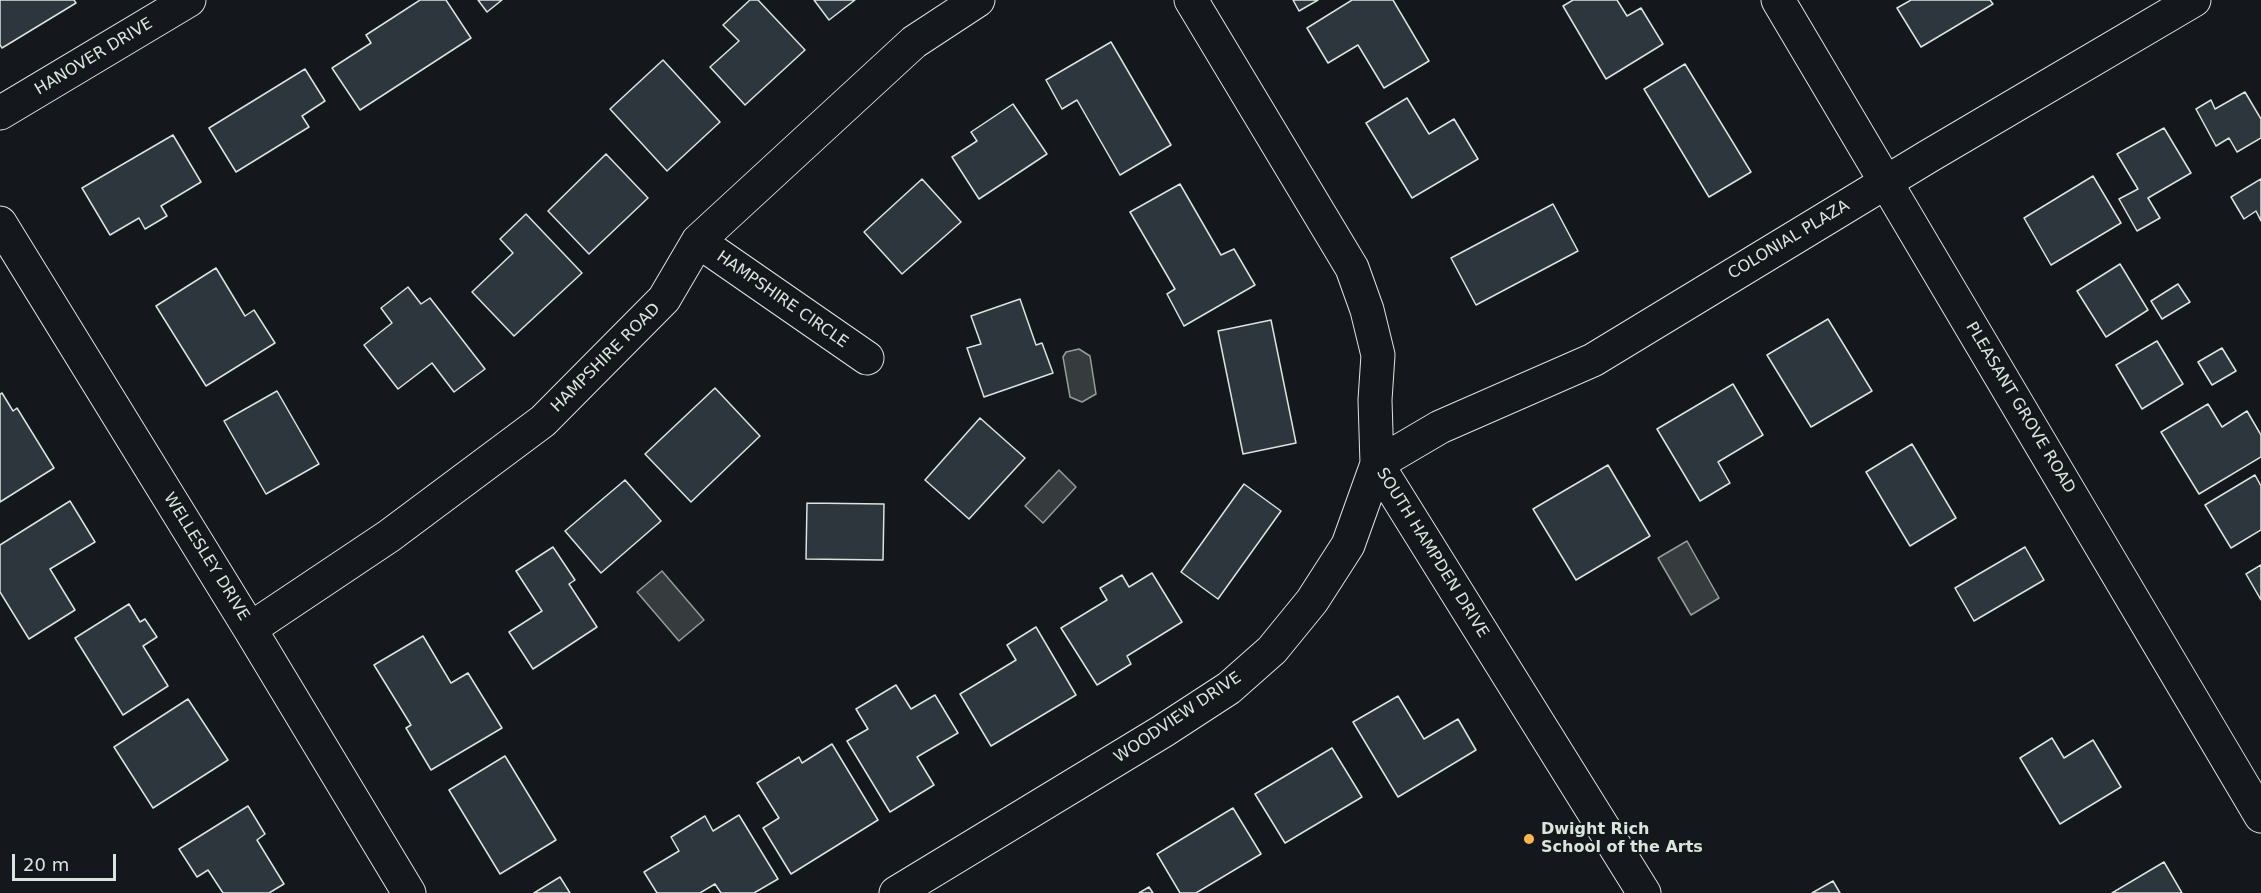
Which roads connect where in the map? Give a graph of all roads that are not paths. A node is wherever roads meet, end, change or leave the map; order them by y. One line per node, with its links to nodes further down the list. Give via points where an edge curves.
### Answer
1 (189, 0): 6 (street, HANOVER DRIVE)
2 (978, 0): 9 (street, HAMPSHIRE ROAD, via 914,42)
3 (1191, 0): 11 (street, SOUTH HAMPDEN DRIVE, via 1352,268 1377,355)
4 (1778, 0): 7 (street, PLEASANT GROVE ROAD)
5 (2194, 0): 7 (street, COLONIAL PLAZA)
6 (0, 113)
7 (1887, 181): 11 (street, COLONIAL PLAZA, via 1593,360 1440,427); 13 (street, PLEASANT GROVE ROAD)
8 (0, 223): 12 (street, WELLESLEY DRIVE)
9 (698, 242): 10 (street, HAMPSHIRE CIRCLE); 12 (street, HAMPSHIRE ROAD, via 663,299 543,421 389,536)
10 (867, 358)
11 (1377, 464): 15 (street, WOODVIEW DRIVE, via 1348,545 1312,601 1263,658 1229,688 1163,731); 16 (street, SOUTH HAMPDEN DRIVE)
12 (250, 629): 14 (street, WELLESLEY DRIVE)
13 (2261, 816)
14 (409, 893)
15 (896, 893)
16 (1644, 893)

